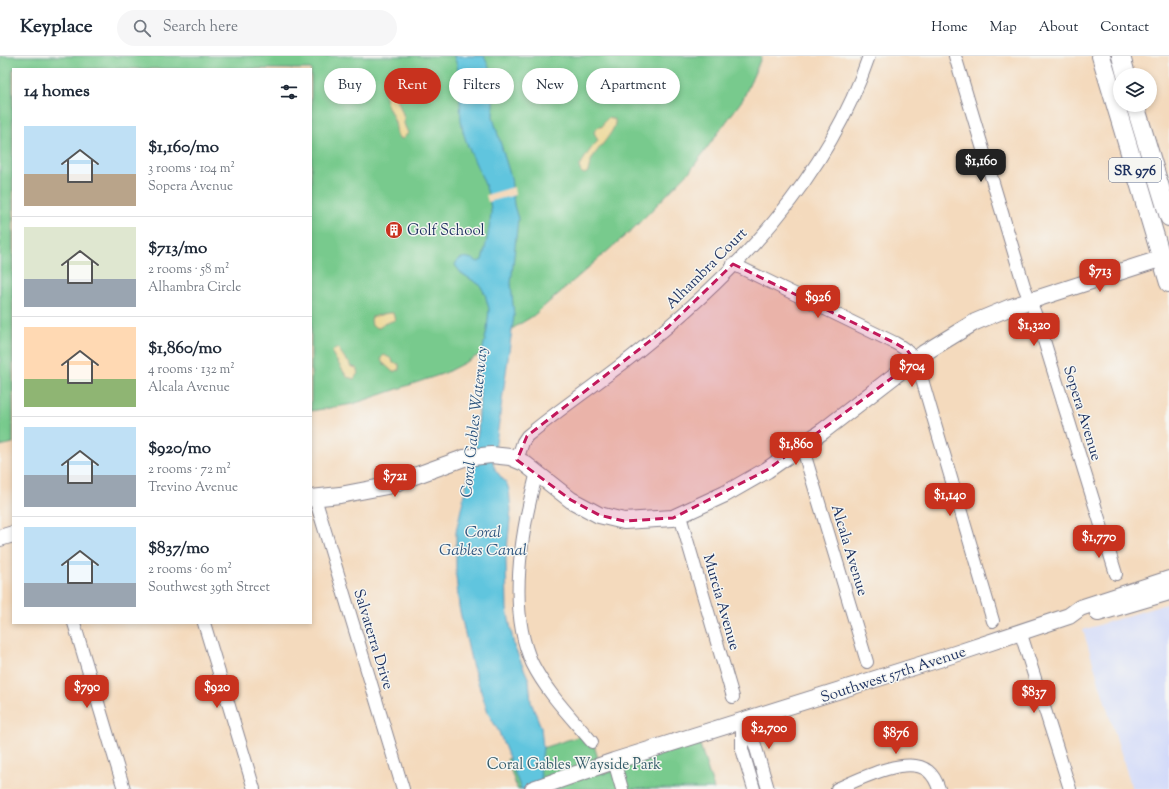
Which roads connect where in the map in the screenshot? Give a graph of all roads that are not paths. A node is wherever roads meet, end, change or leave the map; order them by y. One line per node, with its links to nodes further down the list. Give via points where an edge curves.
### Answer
1 (869, 56): 9 (street, Alhambra Court, via 849,105 816,165 785,210)
2 (955, 56): 11 (street, Sopera Avenue)
3 (1101, 56): 8 (main road, SR 976)
4 (1121, 56): 5 (main road)
5 (1124, 68)
6 (1137, 112): 7 (main road, SR 976)
7 (1169, 217)
8 (1165, 257): 10 (main road, SR 976); 11 (street)
9 (733, 264): 12 (street, via 895,343 907,350); 14 (street, Alhambra Court, via 701,298 663,332 527,436)
10 (1169, 283)
11 (1030, 301): 12 (street, via 975,322); 20 (street, Sopera Avenue)
12 (915, 361): 13 (street); 24 (street)
13 (802, 446): 17 (street, via 747,482); 28 (street, Alcala Avenue)
14 (517, 460): 15 (street); 16 (street, via 498,455 471,457 387,486)
15 (537, 472): 17 (street, via 571,500 599,515 632,521 663,520); 31 (street, via 528,505 522,544 520,628 529,656 543,682)
16 (313, 498): 36 (street, Salvaterra Drive)
17 (680, 516): 29 (street, Murcia Avenue)
18 (12, 534): 19 (street)
19 (0, 538)
20 (1116, 574)
21 (1169, 579): 23 (street, Southwest 57th Avenue)
22 (1169, 592): 23 (street, Southwest 57th Avenue)
23 (1143, 594): 27 (street, Southwest 57th Avenue, via 1083,618 1069,616)
24 (992, 621)
25 (74, 624): 34 (street)
26 (204, 624): 35 (street)
27 (1020, 631): 30 (street, Southwest 57th Avenue); 42 (street)
28 (867, 662)
29 (733, 697)
30 (742, 721): 32 (street, Southwest 57th Avenue); 38 (street, via 742,749); 39 (street, via 755,745)
31 (592, 742)
32 (614, 761): 33 (street, Southwest 57th Avenue); 37 (street)
33 (541, 787)
34 (124, 789)
35 (254, 789)
36 (403, 789)
37 (622, 789)
38 (754, 789)
39 (768, 789)
40 (837, 789): 41 (street, via 880,772 909,765 919,766 928,771)
41 (940, 789)
42 (1070, 789)

